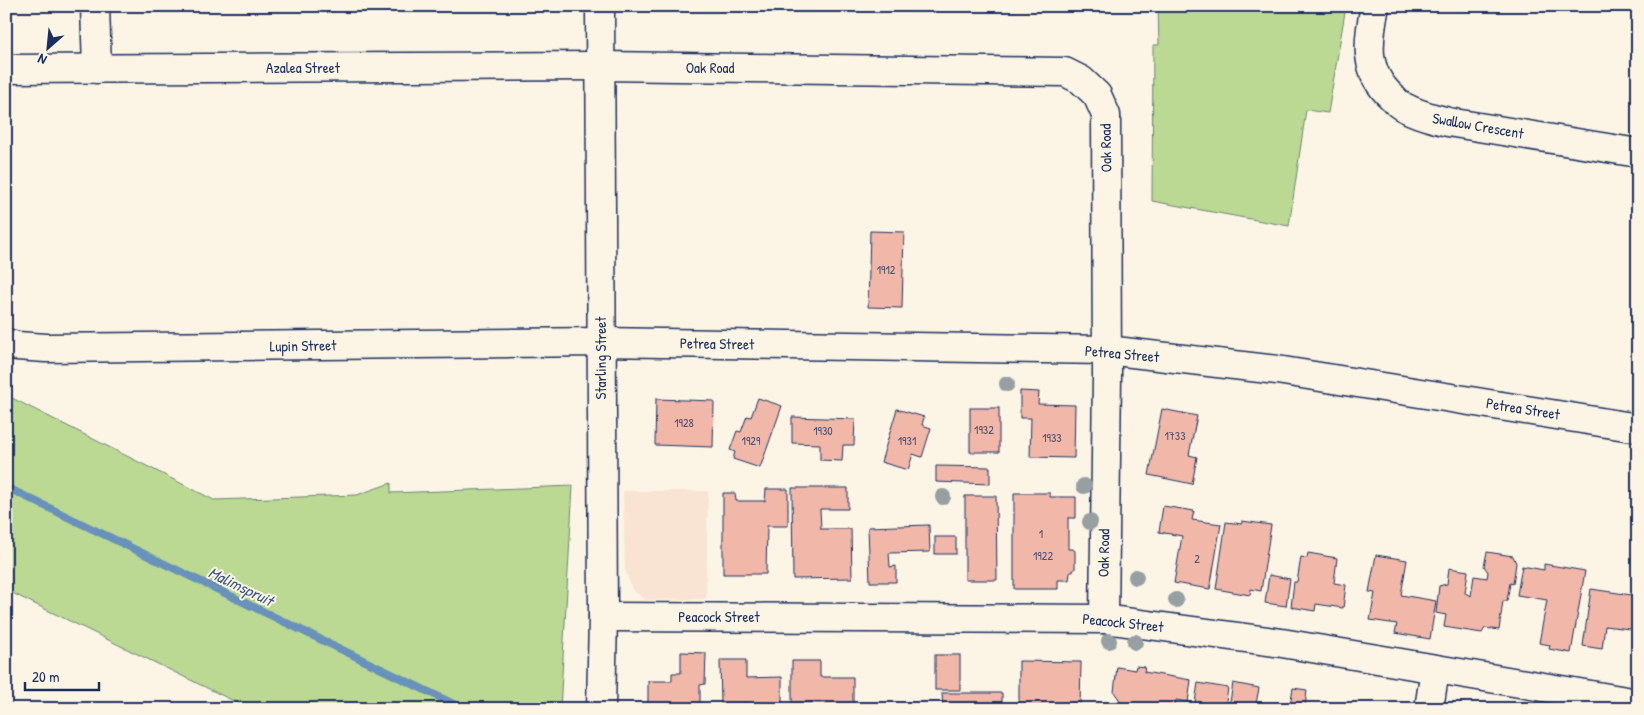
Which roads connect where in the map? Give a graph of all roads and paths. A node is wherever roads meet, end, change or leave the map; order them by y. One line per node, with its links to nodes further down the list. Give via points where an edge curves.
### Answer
1 (95, 6): 5 (street)
2 (600, 6): 4 (street, Starling Street)
3 (1375, 6): 7 (street, Swallow Crescent, via 1369,45 1372,68 1384,91 1402,106 1420,115 1448,122)
4 (600, 66): 5 (street, Azalea Street); 8 (street, Starling Street); 10 (street, Oak Road, via 1048,70 1064,72 1081,80 1097,95 1106,115)
5 (97, 69): 6 (street, Azalea Street)
6 (6, 70)
7 (1638, 153)
8 (601, 342): 9 (street, Lupin Street, via 46,348); 10 (street, Petrea Street); 12 (street, Starling Street)
9 (6, 343)
10 (1107, 350): 11 (street, Petrea Street, via 1287,372); 13 (street, Oak Road)
11 (1638, 428)
12 (603, 617): 13 (street, Peacock Street); 16 (street, Starling Street)
13 (1104, 618): 14 (street, Peacock Street)
14 (1435, 669): 15 (street, Peacock Street); 17 (street)
15 (1638, 703)
16 (601, 709)
17 (1429, 709)

